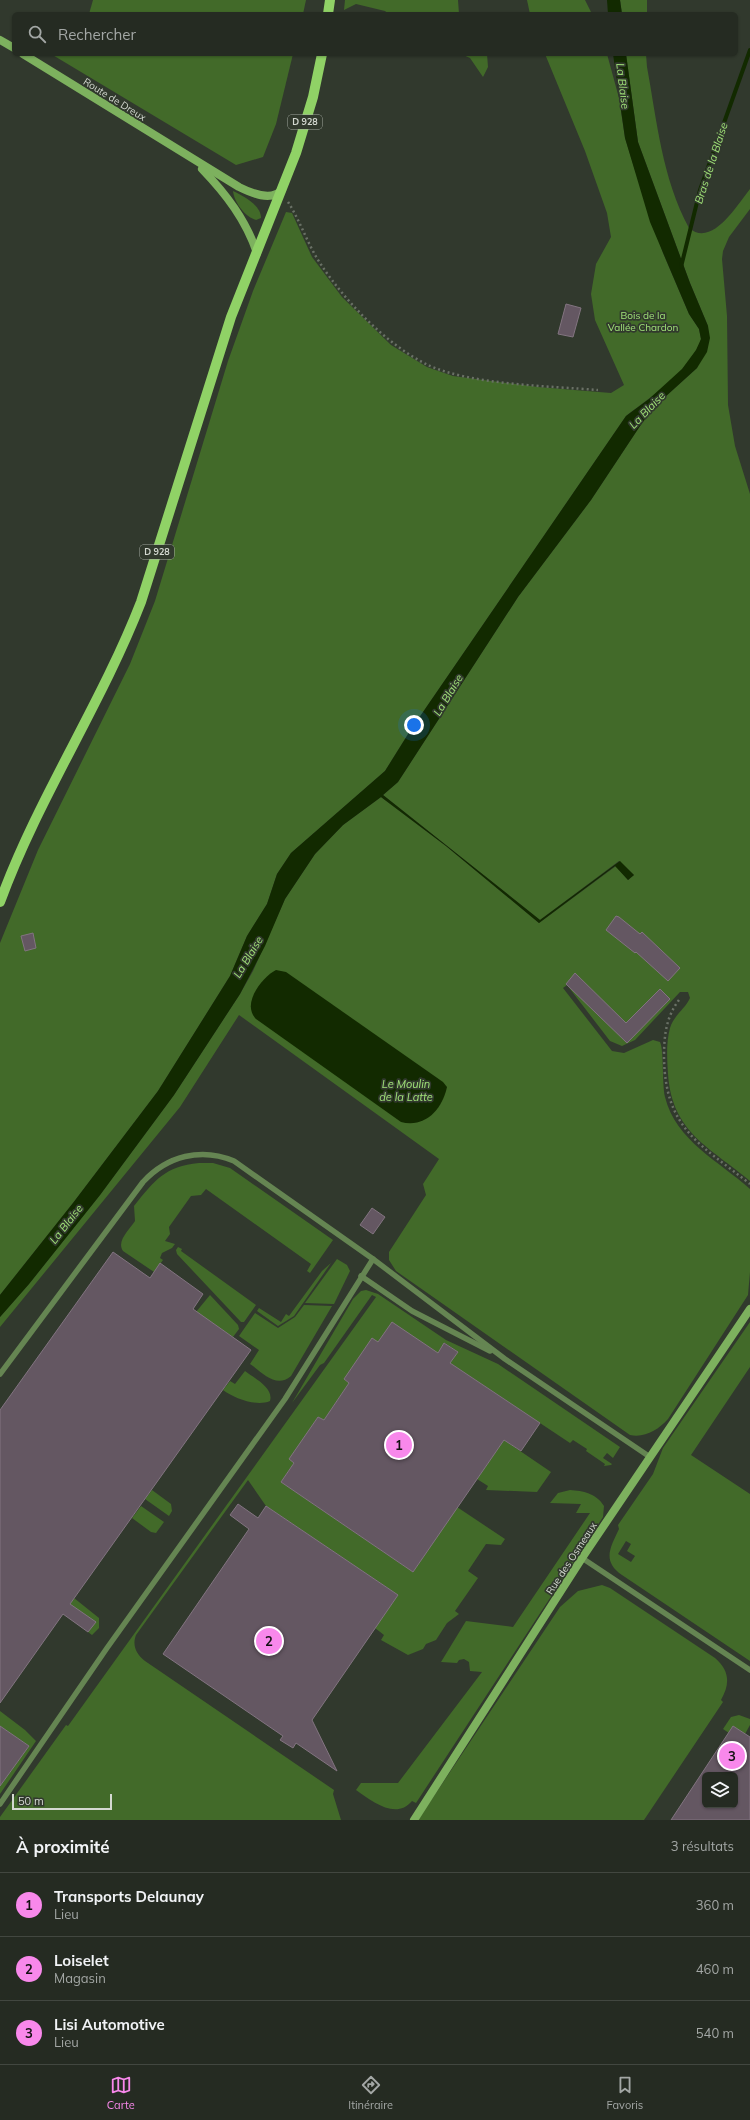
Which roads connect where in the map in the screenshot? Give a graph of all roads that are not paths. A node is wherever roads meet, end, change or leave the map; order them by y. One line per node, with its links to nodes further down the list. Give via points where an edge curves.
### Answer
1 (330, 0): 2 (main road)
2 (328, 12)
3 (0, 40): 4 (main road)
4 (12, 47)
5 (26, 56): 7 (main road, Route de Dreux)
6 (322, 56): 8 (main road, D 928, via 313,97)
7 (196, 162): 8 (main road, Route de Dreux, via 252,193 271,196); 9 (main road, Route de Dreux, via 240,214)
8 (283, 188): 9 (main road, D 928)
9 (257, 253): 10 (main road, D 928, via 231,317 127,639 33,823)
10 (0, 902)
11 (373, 1259): 12 (lane); 14 (lane); 15 (lane, via 234,1161 206,1154 177,1158 157,1168 142,1182)
12 (361, 1276): 14 (lane, via 412,1310); 19 (lane, via 285,1399)
13 (750, 1309): 16 (main road, Rue des Osmeaux)
14 (505, 1359): 16 (lane)
15 (0, 1374)
16 (650, 1457): 17 (main road, Rue des Osmeaux)
17 (582, 1558): 18 (lane); 20 (main road, Rue des Osmeaux)
18 (750, 1670)
19 (0, 1804)
20 (414, 1820)

